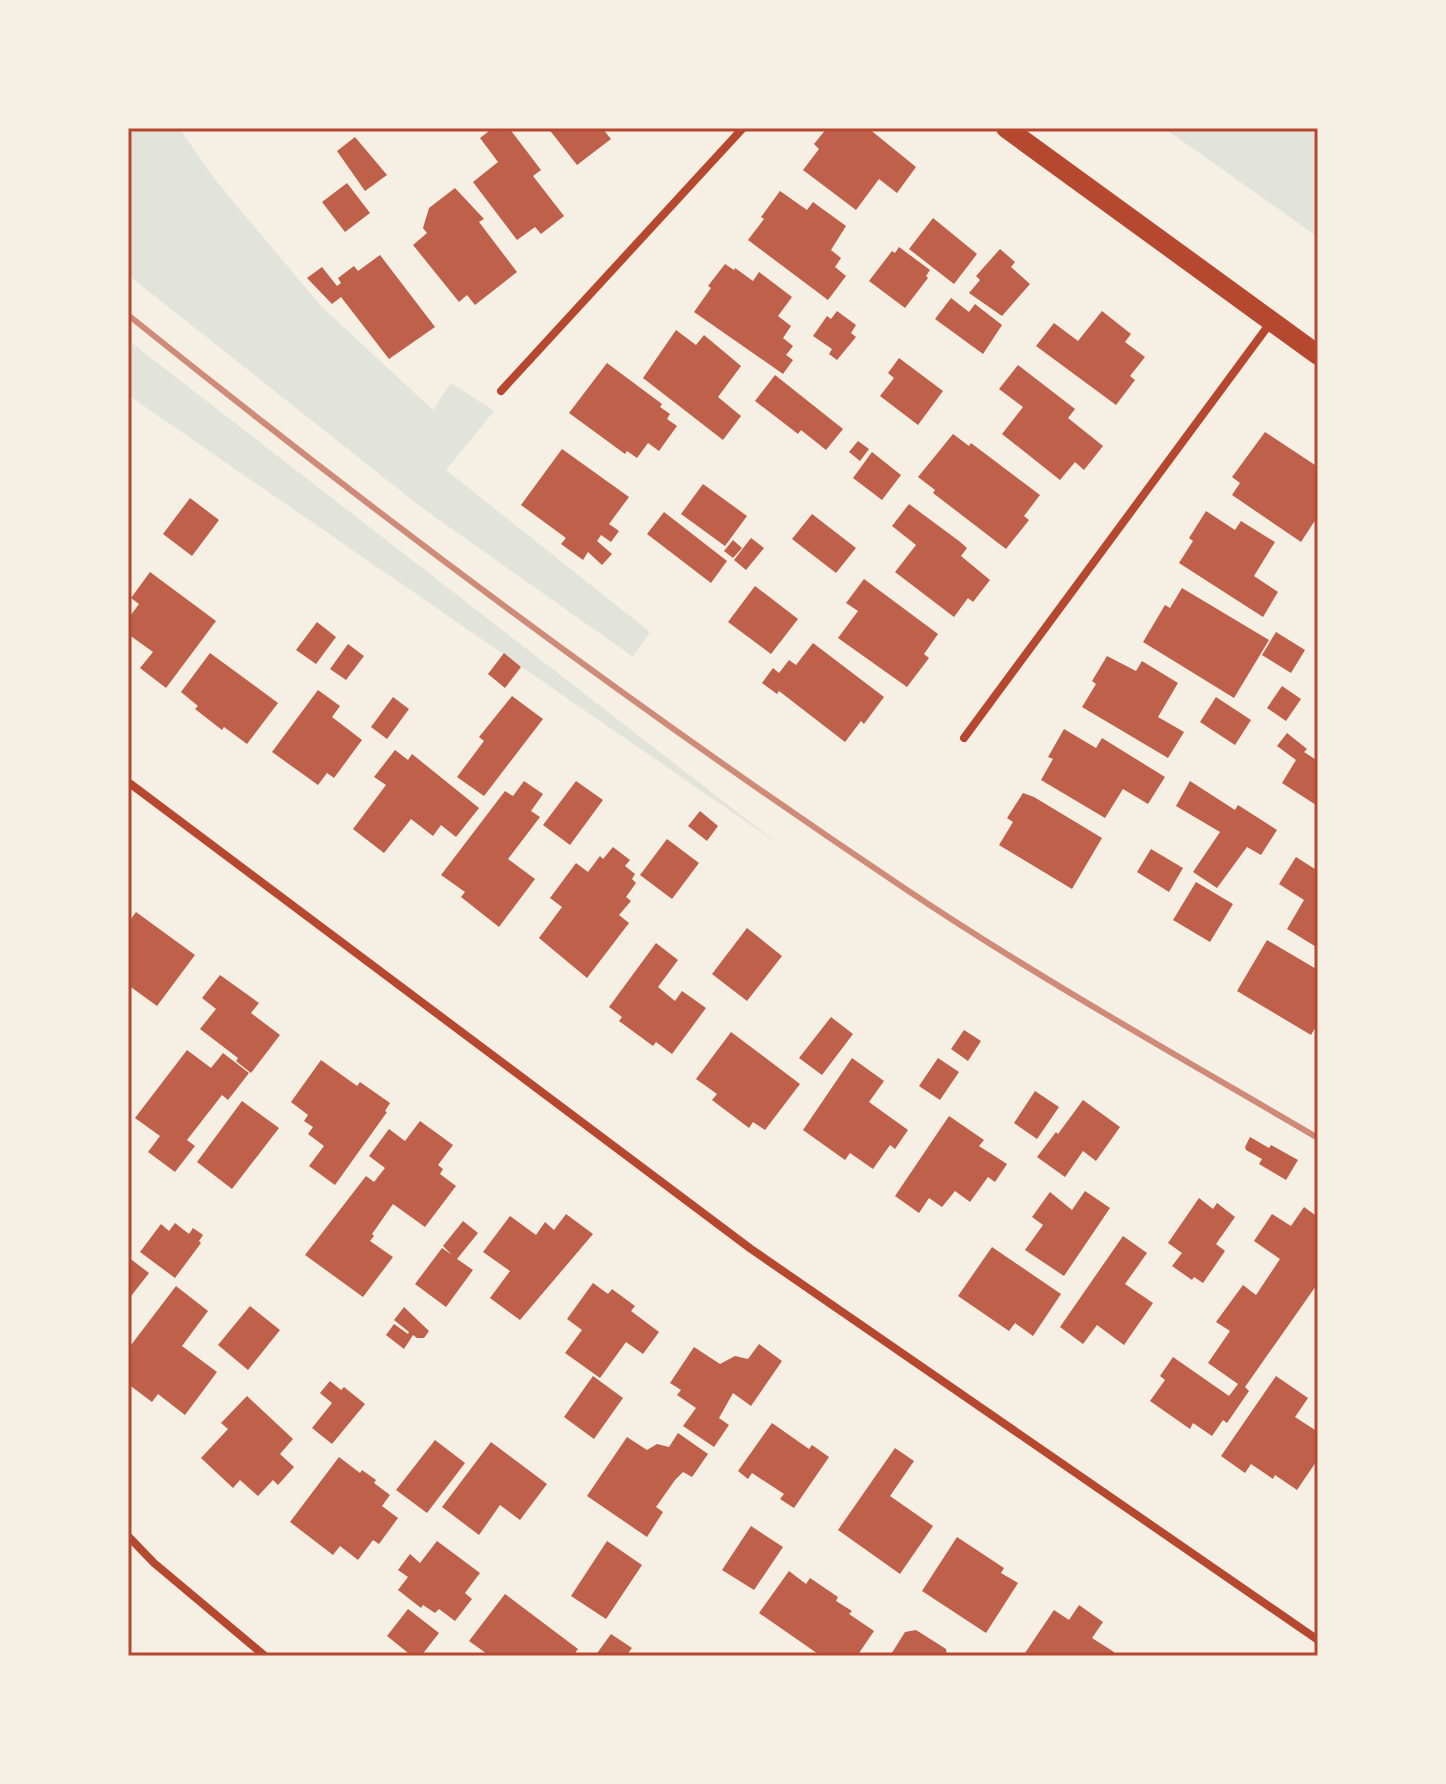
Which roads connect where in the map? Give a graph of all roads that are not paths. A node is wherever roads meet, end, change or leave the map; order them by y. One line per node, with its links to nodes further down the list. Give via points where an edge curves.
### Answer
1 (743, 128): 5 (street)
2 (1006, 128): 3 (main road)
3 (1271, 322): 4 (main road); 6 (street)
4 (1318, 355)
5 (501, 391)
6 (964, 738)
7 (128, 782): 9 (street, via 751,1249)
8 (128, 1536): 10 (street)
9 (1318, 1640)
10 (265, 1656)

